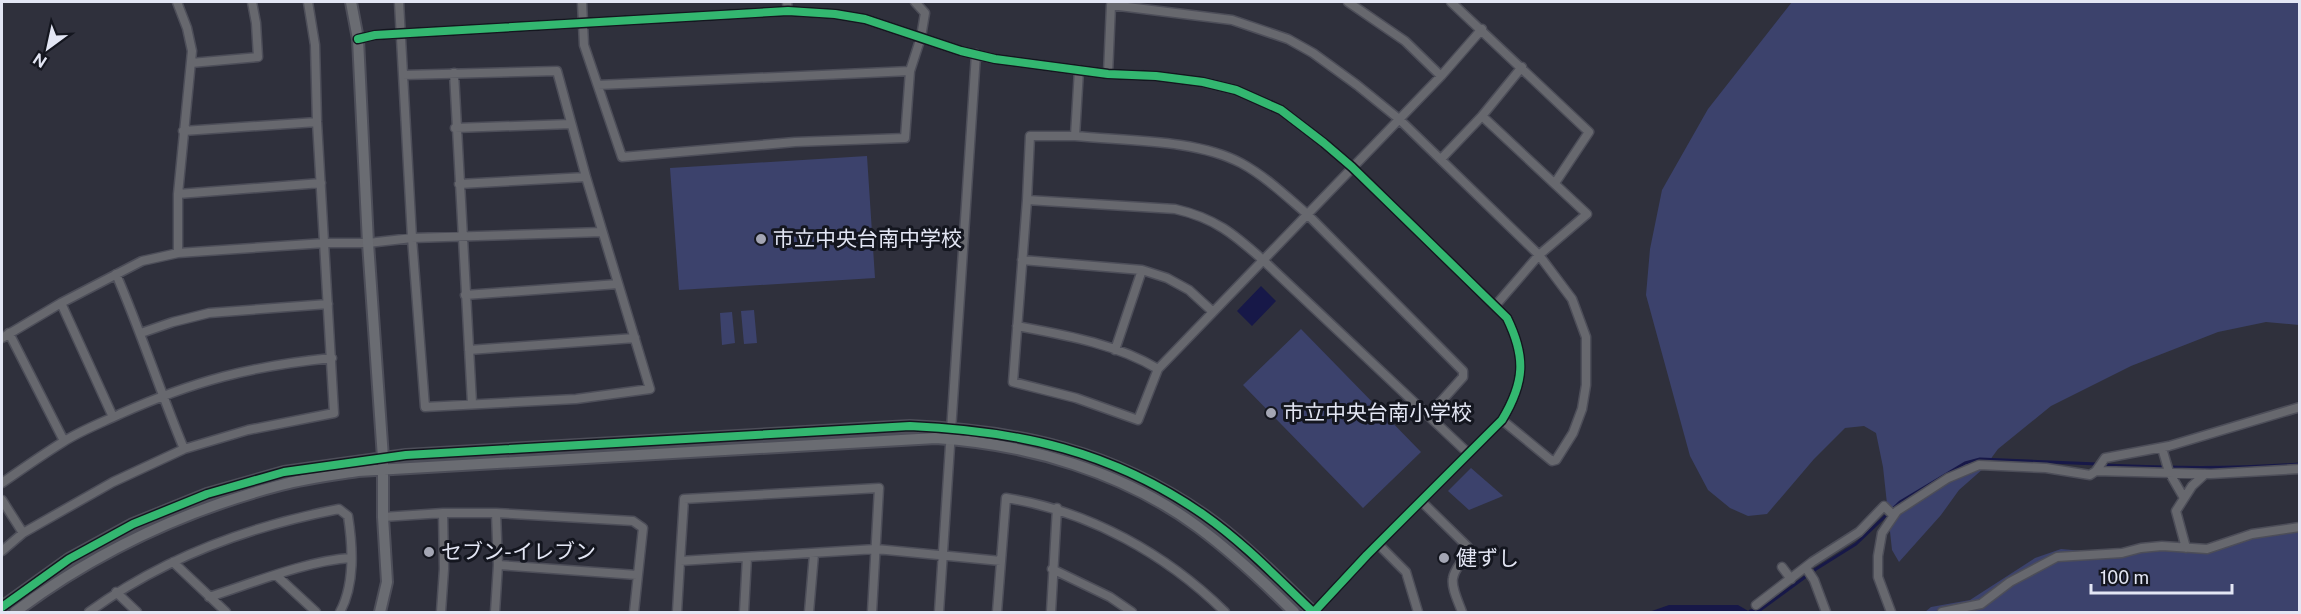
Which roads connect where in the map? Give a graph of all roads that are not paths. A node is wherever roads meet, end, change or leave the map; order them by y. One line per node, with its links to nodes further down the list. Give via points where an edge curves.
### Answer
1 (177, 2): 18 (street, via 187,28)
2 (252, 2): 18 (street, via 258,57)
3 (308, 2): 29 (street, via 315,45)
4 (351, 2): 16 (street)
5 (399, 2): 14 (street)
6 (582, 2): 12 (street)
7 (915, 2): 15 (street, via 925,13)
8 (1348, 2): 25 (street, via 1405,41)
9 (1451, 2): 13 (street)
10 (1111, 3): 23 (street); 28 (street, via 1232,20 1273,33 1313,53)
11 (787, 6): 12 (street); 15 (street, via 865,19)
12 (584, 22): 14 (street); 26 (street, via 584,45)
13 (1482, 29): 19 (street); 25 (street)
14 (401, 33): 16 (street); 24 (street)
15 (921, 37): 17 (street); 21 (street)
16 (358, 39): 47 (street)
17 (976, 54): 20 (street); 74 (street)
18 (191, 63): 32 (street)
19 (1522, 67): 27 (street); 38 (street, via 1589,132)
20 (1079, 70): 23 (street); 33 (street)
21 (910, 71): 26 (street); 26 (street, via 905,138 795,142 622,157)
22 (454, 73): 24 (street); 30 (street, via 557,71); 31 (street)
23 (1108, 74): 35 (street, via 1156,76 1236,90 1289,115)
24 (404, 75): 45 (street)
25 (1441, 76): 28 (street)
26 (598, 85)
27 (1482, 116): 34 (street); 38 (street)
28 (1399, 119): 34 (street); 35 (street)
29 (317, 122): 32 (street); 37 (street)
30 (572, 124): 31 (street); 36 (street)
31 (456, 128): 39 (street)
32 (183, 131): 40 (street)
33 (1075, 136): 41 (street, via 1030,136); 42 (street, via 1179,145 1222,154 1258,173)
34 (1441, 159): 49 (street)
35 (1352, 167): 42 (street); 58 (street)
36 (586, 177): 39 (street); 43 (street)
37 (321, 183): 40 (street); 46 (street)
38 (1555, 183): 49 (street, via 1587,214)
39 (459, 184): 44 (street)
40 (178, 194): 48 (street)
41 (1027, 200): 50 (street); 51 (street, via 1175,209 1197,214 1234,234)
42 (1306, 214): 51 (street); 71 (street, via 1464,370 1463,377)
43 (602, 232): 44 (street); 54 (street)
44 (462, 237): 45 (street); 55 (street)
45 (412, 238): 47 (street); 69 (street, via 424,407)
46 (325, 243): 47 (street); 48 (street); 57 (street)
47 (368, 243): 79 (street)
48 (178, 253): 53 (street, via 142,261)
49 (1539, 255): 58 (street); 73 (street, via 1572,298 1586,337 1582,409 1573,433 1552,461)
50 (1022, 260): 52 (street); 60 (street)
51 (1264, 261): 59 (street); 71 (street)
52 (1142, 270): 59 (street, via 1182,286); 65 (street)
53 (116, 274): 56 (street); 61 (street)
54 (618, 284): 55 (street); 63 (street)
55 (465, 295): 64 (street)
56 (61, 303): 62 (street); 72 (street)
57 (328, 304): 61 (street, via 209,313); 66 (street)
58 (1495, 306): 73 (street, via 1507,318 1521,360 1519,384)
59 (1212, 311): 67 (street)
60 (1017, 326): 65 (street); 67 (street, via 1013,382 1076,398 1138,420)
61 (141, 333): 68 (street)
62 (5, 335): 75 (street)
63 (635, 338): 64 (street); 69 (street, via 650,389 576,399)
64 (469, 350): 69 (street)
65 (1114, 350): 67 (street, via 1141,358)
66 (332, 358): 68 (street, via 241,371); 77 (street, via 334,413 248,430)
67 (1158, 369)
68 (161, 396): 72 (street); 77 (street)
69 (472, 403)
70 (2300, 407): 76 (street)
71 (1428, 416): 78 (street)
72 (113, 417): 75 (street)
73 (1503, 420): 78 (street)
74 (951, 433): 79 (street, via 910,426); 81 (street); 101 (street); 137 (street, via 1063,460 1158,501 1232,553); 138 (street, via 1012,435 1051,444 1096,458 1164,490 1241,544)
75 (64, 441): 85 (street)
76 (2162, 448): 82 (street, via 2105,458); 83 (street)
77 (184, 449): 95 (street, via 113,482)
78 (1468, 453): 88 (street)
79 (383, 458): 81 (street); 117 (street, via 284,472 172,507 69,559)
80 (2300, 469): 84 (street)
81 (383, 470): 93 (street); 119 (street, via 283,484 212,505 141,535 79,568)
82 (2096, 471): 83 (street); 92 (street, via 2090,475 2046,468 1979,465 1948,477)
83 (2169, 472): 84 (street); 86 (street)
84 (2205, 474): 86 (street)
85 (2, 483)
86 (2184, 498): 97 (street, via 2176,513)
87 (2, 501): 95 (street)
88 (1421, 501): 96 (street); 140 (street, via 1468,547 1453,576)
89 (1057, 508): 105 (street, via 1006,498); 110 (street); 136 (street, via 1124,538 1168,564)
90 (443, 513): 91 (street); 93 (street); 125 (street)
91 (496, 513): 107 (street); 112 (street, via 633,521 643,528)
92 (1893, 515): 109 (street, via 1884,506 1859,532); 142 (street, via 1882,533 1878,556 1878,577)
93 (383, 516): 124 (street, via 387,582)
94 (2300, 527): 97 (street, via 2252,534 2207,549)
95 (23, 533): 99 (street)
96 (1378, 544): 138 (street); 139 (street, via 1406,572)
97 (2186, 548): 143 (street, via 2152,547 2057,557 2010,582 1981,604)
98 (876, 549): 100 (street); 101 (street); 104 (street, via 879,488 684,498); 131 (street)
99 (2, 550)
100 (814, 554): 102 (street); 130 (street)
101 (943, 555): 105 (street); 132 (street)
102 (747, 557): 104 (street); 129 (street)
103 (351, 558): 106 (street, via 348,516 339,508 292,518); 111 (street); 123 (street, via 347,593)
104 (680, 561): 128 (street)
105 (1001, 561): 133 (street)
106 (172, 562): 114 (street); 115 (street)
107 (498, 566): 112 (street); 126 (street)
108 (1782, 567): 113 (street)
109 (1806, 568): 113 (street); 141 (street)
110 (1052, 569): 134 (street); 135 (street)
111 (276, 575): 115 (street); 122 (street)
112 (638, 575): 127 (street)
113 (1791, 579): 116 (street)
114 (116, 592): 118 (street); 120 (street)
115 (209, 597): 121 (street)
116 (1756, 605)
117 (2, 607)
118 (87, 610)
119 (15, 612)
120 (138, 612)
121 (226, 612)
122 (316, 612)
123 (340, 612)
124 (380, 612)
125 (441, 612)
126 (495, 612)
127 (634, 612)
128 (677, 612)
129 (744, 612)
130 (809, 612)
131 (872, 612)
132 (939, 612)
133 (997, 612)
134 (1051, 612)
135 (1132, 612)
136 (1225, 612)
137 (1294, 612)
138 (1314, 612)
139 (1418, 612)
140 (1462, 612)
141 (1826, 612)
142 (1891, 612)
143 (1942, 612)

